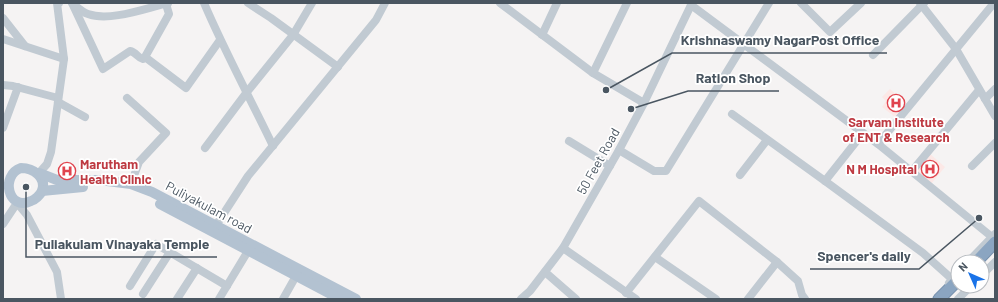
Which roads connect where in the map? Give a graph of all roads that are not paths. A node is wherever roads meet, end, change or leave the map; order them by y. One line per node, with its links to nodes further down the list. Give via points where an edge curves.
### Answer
1 (58, 3): 27 (street)
2 (72, 3): 3 (street, via 87,13 102,16); 26 (street, via 103,70 130,51 141,59)
3 (167, 3): 26 (street, via 169,14)
4 (204, 3): 21 (street)
5 (248, 3): 18 (street)
6 (312, 3): 18 (street)
7 (385, 3): 28 (street, via 376,20)
8 (500, 3): 19 (street)
9 (557, 3): 19 (street)
10 (627, 3): 29 (street)
11 (769, 3): 22 (street)
12 (801, 3): 13 (street, via 830,32)
13 (861, 3)
14 (994, 3): 24 (street)
15 (692, 4): 22 (street); 38 (street, 50 Feet Road)
16 (922, 4): 24 (street); 25 (street)
17 (3, 18): 23 (street)
18 (293, 35): 28 (street); 34 (street)
19 (542, 35): 29 (street)
20 (3, 39): 23 (street)
21 (220, 40): 26 (street, via 186,88); 34 (street)
22 (745, 44): 43 (street); 50 (street, via 666,171 654,171)
23 (25, 46): 27 (street)
24 (956, 48): 33 (street); 47 (street)
25 (873, 55)
26 (145, 57)
27 (64, 59): 37 (street)
28 (338, 67): 48 (street)
29 (593, 73): 38 (street)
30 (3, 85): 31 (street)
31 (18, 87): 37 (street); 42 (street)
32 (995, 89): 36 (street)
33 (980, 90): 36 (street); 54 (street)
34 (247, 92): 48 (street); 49 (street)
35 (127, 98): 58 (street, via 166,133 139,162)
36 (984, 99): 40 (street)
37 (58, 100): 41 (street); 55 (street, via 51,152 47,164)
38 (644, 103): 50 (street, 50 Feet Road)
39 (732, 114): 44 (street)
40 (995, 116)
41 (84, 117)
42 (3, 128)
43 (863, 132): 47 (street); 57 (street)
44 (767, 140): 56 (street); 57 (street)
45 (569, 142): 51 (street)
46 (995, 143): 52 (street)
47 (878, 144): 54 (street)
48 (273, 146): 63 (street, via 248,176)
49 (205, 148)
50 (619, 150): 51 (street, 50 Feet Road)
51 (610, 166): 65 (street, 50 Feet Road)
52 (972, 166)
53 (8, 171): 55 (main road, Puliyakulam road, via 26,168); 59 (main road, Puliyakulam road)
54 (912, 171): 64 (street)
55 (39, 173): 58 (main road, Puliyakulam road, via 57,180 100,180); 60 (main road)
56 (740, 175)
57 (825, 181): 74 (street)
58 (131, 184): 63 (main road, Puliyakulam road, via 152,192)
59 (4, 186): 61 (main road, Puliyakulam road, via 9,197)
60 (42, 191): 61 (main road, via 34,200); 63 (main road, Puliyakulam road, via 102,186 124,189 145,196)
61 (18, 202): 62 (street); 83 (street, via 57,272)
62 (3, 224)
63 (213, 228): 66 (main road, Puliyakulam road); 88 (main road, Puliyakulam road)
64 (994, 238): 68 (street); 69 (highway)
65 (563, 248): 73 (street, 50 Feet Road); 80 (street)
66 (248, 251): 75 (main road, Puliyakulam road); 79 (street)
67 (170, 252): 72 (street); 78 (street, via 156,244); 81 (street)
68 (977, 254)
69 (982, 254)
70 (655, 257): 71 (street, via 699,201); 80 (street); 92 (street)
71 (777, 262): 93 (street); 94 (street, via 798,281)
72 (197, 268): 79 (street); 84 (street)
73 (544, 272): 89 (street, 50 Feet Road); 90 (street)
74 (950, 273)
75 (296, 276): 82 (main road, Puliyakulam road); 86 (street)
76 (950, 283): 95 (street)
77 (950, 285): 96 (highway)
78 (130, 286)
79 (227, 286): 85 (street)
80 (626, 293): 91 (street)
81 (143, 294)
82 (326, 296): 87 (main road, Puliyakulam road)
83 (61, 299)
84 (177, 299)
85 (219, 299)
86 (283, 299)
87 (340, 299)
88 (356, 299)
89 (521, 299)
90 (576, 299)
91 (636, 299)
92 (716, 299)
93 (748, 299)
94 (805, 299)
95 (933, 299)
96 (939, 299)

